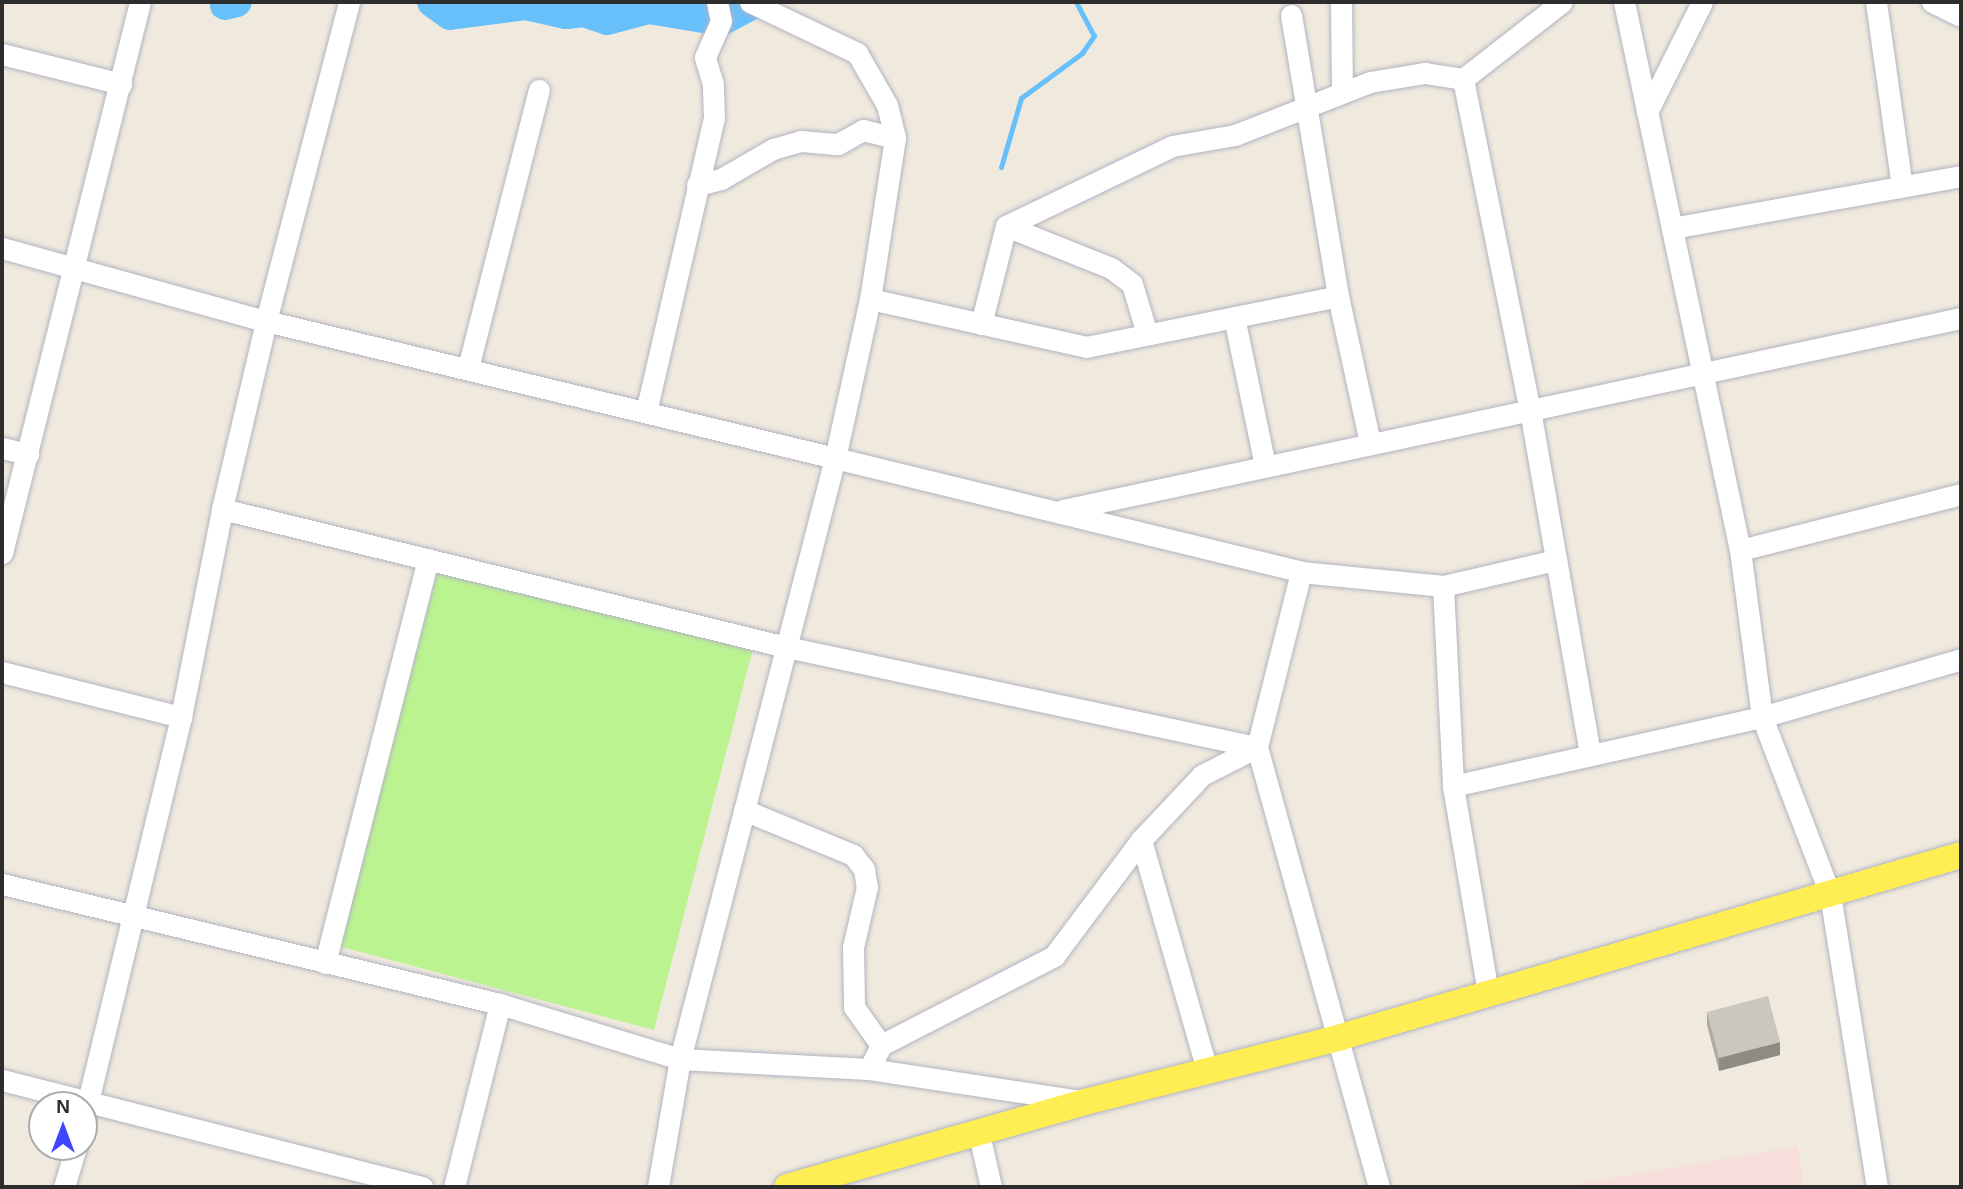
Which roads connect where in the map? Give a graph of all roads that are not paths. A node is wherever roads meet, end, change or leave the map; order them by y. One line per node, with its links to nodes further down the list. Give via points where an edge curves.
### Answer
1 (140, 2): 15 (street)
2 (349, 2): 32 (street)
3 (717, 2): 22 (street, via 721,21 705,57 713,84 714,118)
4 (750, 2): 20 (street, via 857,53 887,106)
5 (1341, 2): 17 (street)
6 (1562, 2): 14 (street)
7 (1623, 2): 19 (street)
8 (1702, 2): 19 (street)
9 (1876, 2): 23 (street)
10 (1932, 2): 12 (street)
11 (1291, 15): 18 (street)
12 (1961, 16)
13 (2, 54): 15 (street)
14 (1463, 79): 17 (street, via 1425,73 1370,82); 37 (street)
15 (121, 84): 27 (street)
16 (539, 90): 35 (street)
17 (1342, 93): 18 (street)
18 (1306, 106): 24 (street, via 1235,135 1172,146); 28 (street)
19 (1647, 112): 25 (street)
20 (895, 138): 22 (street, via 863,130 838,144 801,141 773,149 721,180); 29 (street)
21 (1961, 176): 23 (street)
22 (697, 185): 38 (street)
23 (1902, 186): 25 (street)
24 (1006, 226): 33 (street); 34 (street, via 1111,268 1132,284)
25 (1672, 228): 36 (street)
26 (2, 248): 27 (street)
27 (75, 266): 32 (street); 41 (street)
28 (1338, 296): 30 (street); 39 (street)
29 (870, 299): 33 (street); 42 (street)
30 (1234, 317): 34 (street); 43 (street)
31 (1961, 318): 36 (street)
32 (266, 321): 35 (street); 45 (street)
33 (981, 324): 34 (street, via 1086,347)
34 (1147, 334)
35 (468, 368): 38 (street)
36 (1703, 373): 37 (street); 47 (street)
37 (1530, 410): 39 (street); 50 (street)
38 (646, 412): 42 (street)
39 (1370, 443): 43 (street)
40 (2, 448): 41 (street)
41 (28, 454): 48 (street)
42 (835, 457): 46 (street); 53 (street)
43 (1265, 466): 46 (street)
44 (1961, 494): 47 (street)
45 (222, 509): 49 (street); 56 (street)
46 (1056, 512): 51 (street)
47 (1740, 550): 57 (street)
48 (2, 554)
49 (428, 559): 53 (street); 67 (street)
50 (1556, 560): 52 (street); 59 (street)
51 (1301, 572): 52 (street); 58 (street)
52 (1443, 586): 60 (street)
53 (786, 647): 58 (street); 61 (street)
54 (1961, 659): 57 (street)
55 (2, 672): 56 (street)
56 (181, 716): 66 (street)
57 (1762, 717): 59 (street); 65 (street)
58 (1258, 747): 62 (street, via 1202,775); 70 (street)
59 (1590, 753): 60 (street)
60 (1453, 786): 68 (street)
61 (744, 810): 71 (street, via 853,855 864,869 867,887 853,947 854,1007); 72 (street)
62 (1141, 840): 71 (street, via 1054,956); 74 (street)
63 (1961, 855): 65 (main road)
64 (2, 884): 66 (street)
65 (1830, 894): 68 (main road); 89 (street)
66 (135, 917): 67 (street); 77 (street)
67 (325, 963): 69 (street)
68 (1488, 994): 70 (main road)
69 (500, 1004): 72 (street); 84 (street)
70 (1341, 1037): 74 (main road); 88 (street)
71 (880, 1045): 73 (street)
72 (680, 1059): 73 (street); 85 (street)
73 (869, 1069): 78 (street)
74 (1208, 1073): 78 (main road)
75 (2, 1080): 76 (street)
76 (34, 1091)
77 (92, 1091)
78 (1085, 1102): 80 (main road)
79 (98, 1112): 83 (street)
80 (979, 1134): 86 (main road); 87 (street)
81 (72, 1161): 82 (street)
82 (64, 1187)
83 (423, 1187)
84 (454, 1187)
85 (658, 1187)
86 (786, 1187)
87 (991, 1187)
88 (1380, 1187)
89 (1877, 1187)

